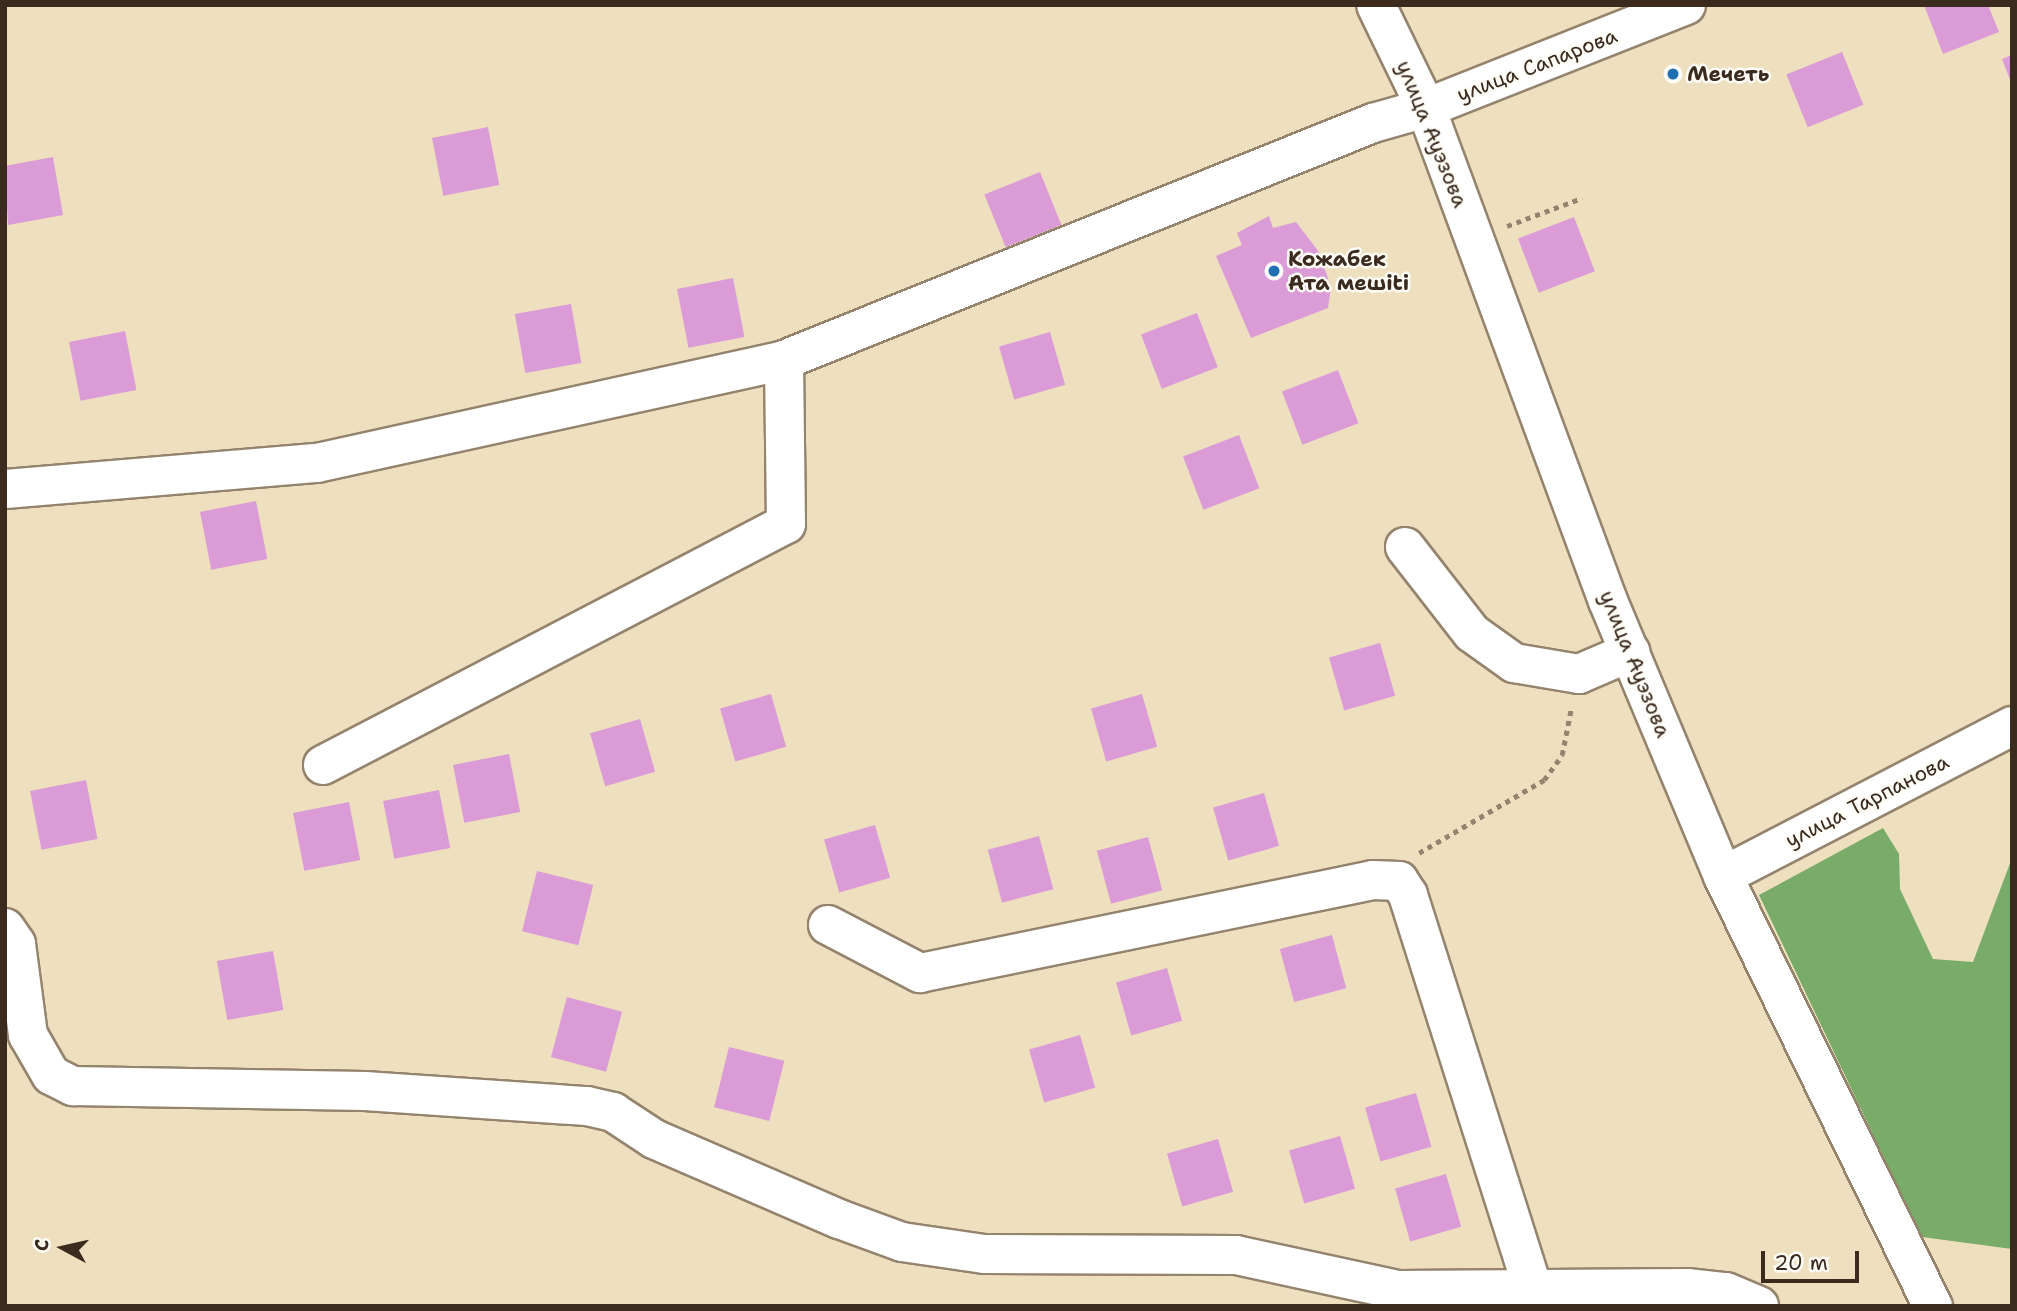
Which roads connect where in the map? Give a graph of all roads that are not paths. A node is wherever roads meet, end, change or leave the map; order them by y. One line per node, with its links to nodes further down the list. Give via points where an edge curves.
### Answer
1 (1376, 5): 3 (street, улица Ауэзова)
2 (1686, 5): 3 (street, улица Сапарова)
3 (1426, 108): 4 (street, улица Сапарова, via 1373,123); 7 (street, улица Ауэзова)
4 (784, 360): 5 (street, улица Сапарова, via 317,463); 9 (street, via 786,524)
5 (5, 489)
6 (1405, 547): 7 (street, via 1472,633 1514,663 1578,674)
7 (1630, 652): 10 (street, улица Ауэзова)
8 (2012, 726): 10 (street, улица Тарпанова)
9 (323, 765)
10 (1723, 876): 15 (street, улица Ауэзова)
11 (828, 925): 13 (street, via 920,973 1373,880 1399,881 1408,895)
12 (5, 928): 13 (street, via 16,944 28,1035 51,1075 73,1086 365,1091 587,1106 613,1112 654,1139 902,1242 984,1254 1236,1255 1398,1290)
13 (1532, 1286): 14 (street, via 1687,1288 1726,1292)
14 (1759, 1306)
15 (1933, 1306)

